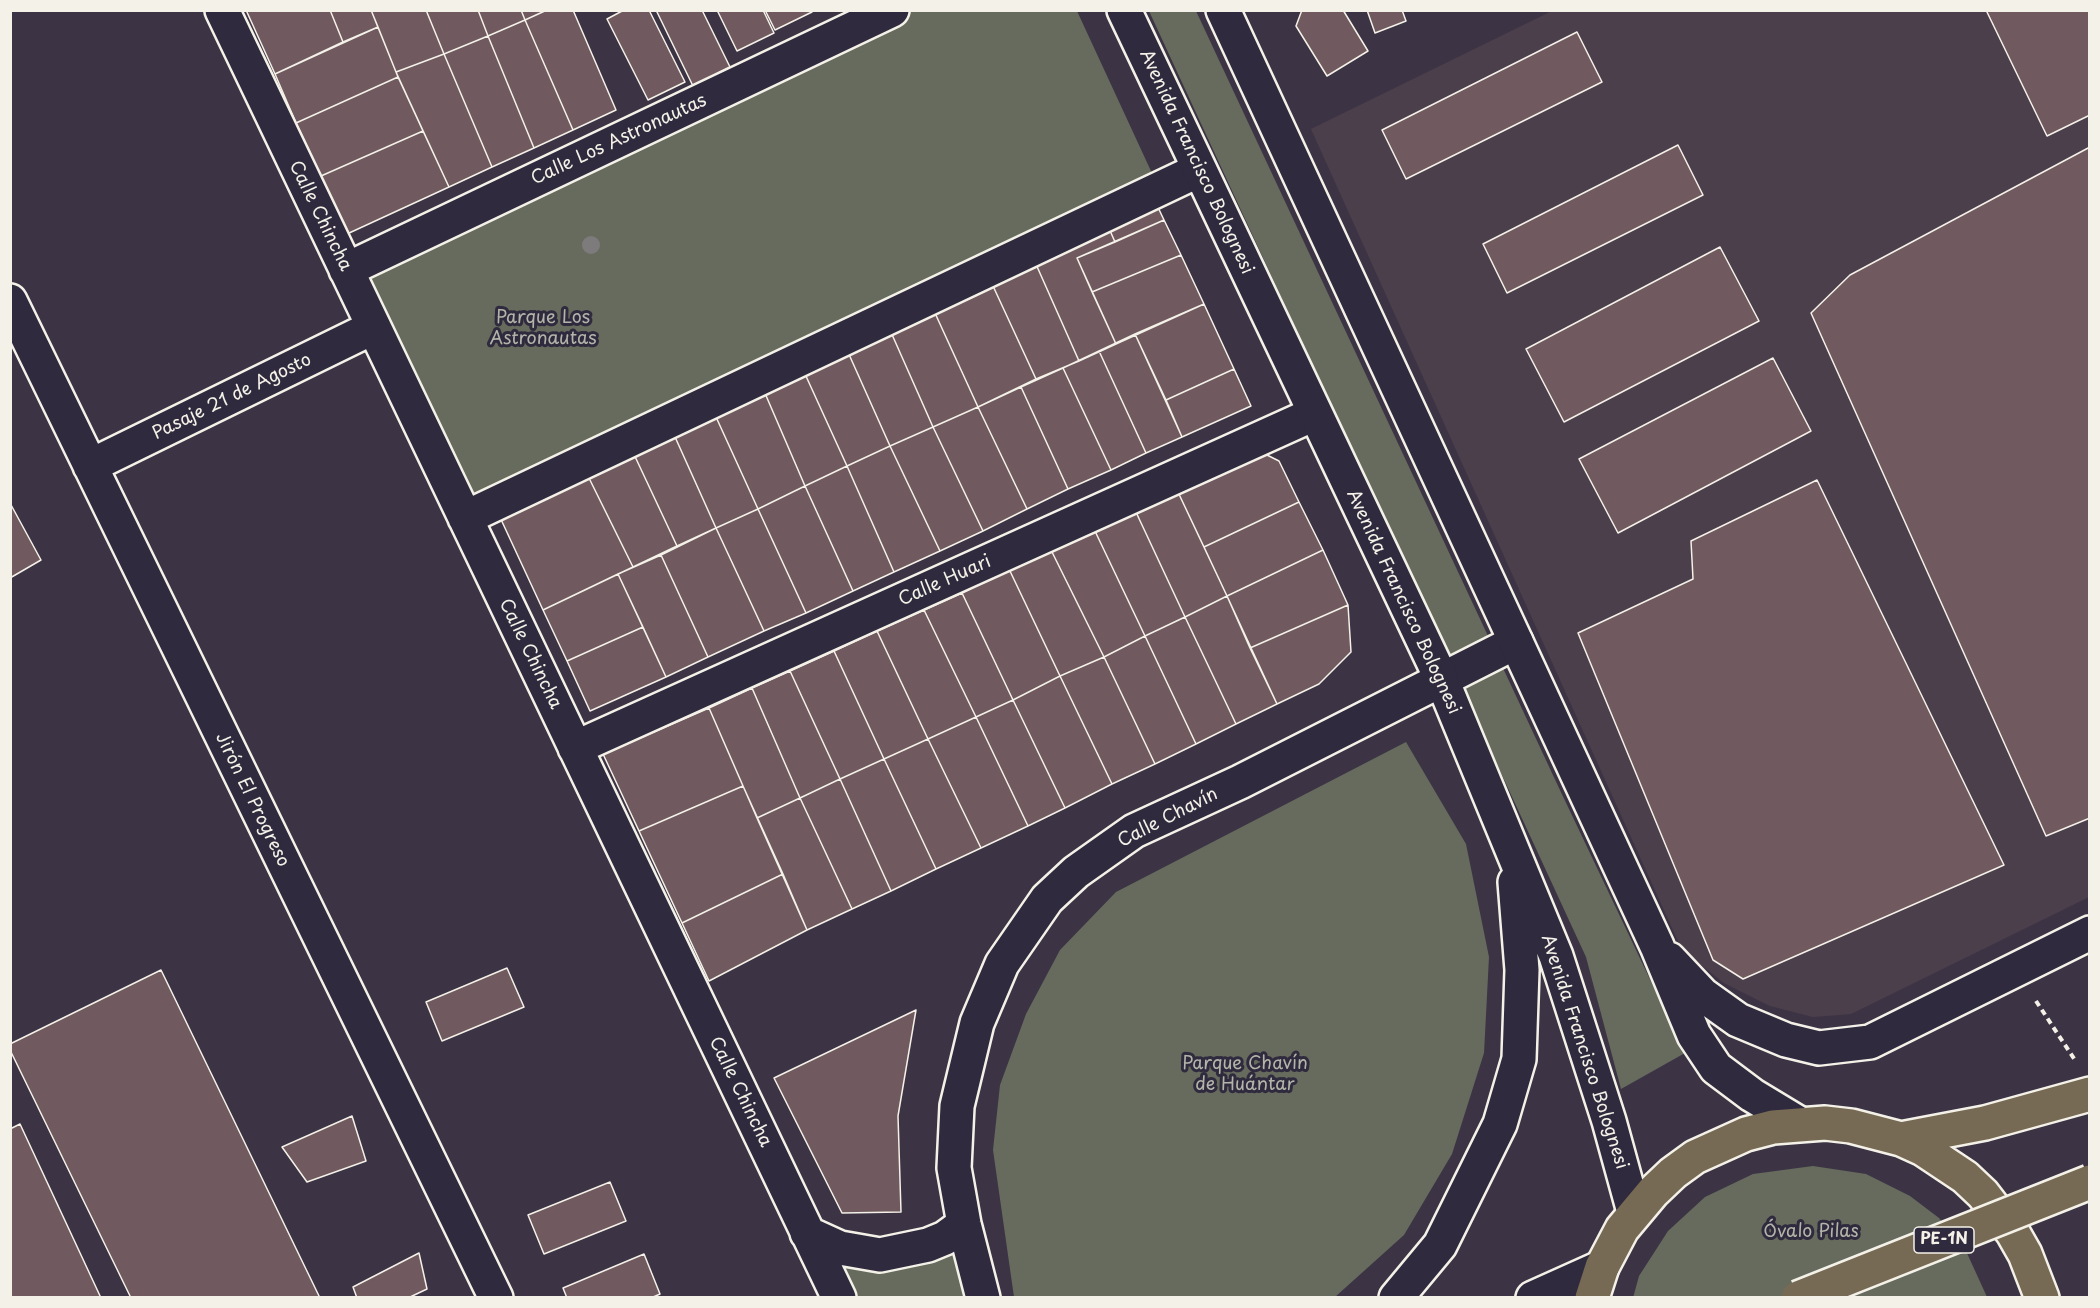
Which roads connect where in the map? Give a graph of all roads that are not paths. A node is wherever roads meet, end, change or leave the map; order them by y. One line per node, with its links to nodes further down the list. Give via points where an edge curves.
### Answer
1 (222, 10): 6 (street, Calle Chincha)
2 (892, 10): 6 (street, Calle Los Astronautas)
3 (1124, 10): 5 (street, Avenida Francisco Bolognesi)
4 (1223, 10): 12 (street)
5 (1199, 170): 9 (street, Avenida Francisco Bolognesi); 11 (street)
6 (346, 270): 8 (street, Calle Chincha)
7 (10, 301): 10 (street, Jirón El Progreso)
8 (374, 327): 10 (street, Pasaje 21 de Agosto); 11 (street, Calle Chincha)
9 (1314, 414): 13 (street, Avenida Francisco Bolognesi); 14 (street, Calle Huari)
10 (90, 466): 26 (street, Jirón El Progreso)
11 (465, 518): 14 (street, Calle Chincha)
12 (1516, 642): 13 (street, Calle Chavín); 17 (street)
13 (1442, 680): 15 (street, Avenida Francisco Bolognesi); 23 (street, Calle Chavín, via 1134,831 1054,891 1002,964 977,1023 954,1137 954,1168)
14 (575, 748): 24 (street, Calle Chincha)
15 (1513, 850): 22 (street, Avenida Francisco Bolognesi, via 1556,956); 29 (street, via 1522,970 1519,1059 1500,1124 1440,1245)
16 (2090, 933): 17 (street, via 1870,1042 1819,1048 1786,1040 1738,1020 1702,994)
17 (1657, 946): 19 (street, via 1695,1035 1716,1068)
18 (2090, 1094): 20 (main road, via 1985,1123)
19 (1800, 1124): 20 (main road, via 1851,1126); 22 (main road, via 1746,1134 1695,1157 1659,1185)
20 (1901, 1139): 33 (main road, via 1945,1162 1983,1194 2018,1240)
21 (2090, 1182): 32 (main road, PE-1N, bridge)
22 (1634, 1212): 25 (main road)
23 (964, 1224): 24 (street, via 928,1245 880,1255 840,1248); 28 (street, Calle Chavín)
24 (807, 1233): 27 (street, Calle Chincha)
25 (1602, 1267): 30 (street); 31 (main road)
26 (496, 1298)
27 (839, 1298)
28 (983, 1298)
29 (1396, 1298)
30 (1533, 1298)
31 (1592, 1298)
32 (1798, 1298)
33 (2042, 1298)

